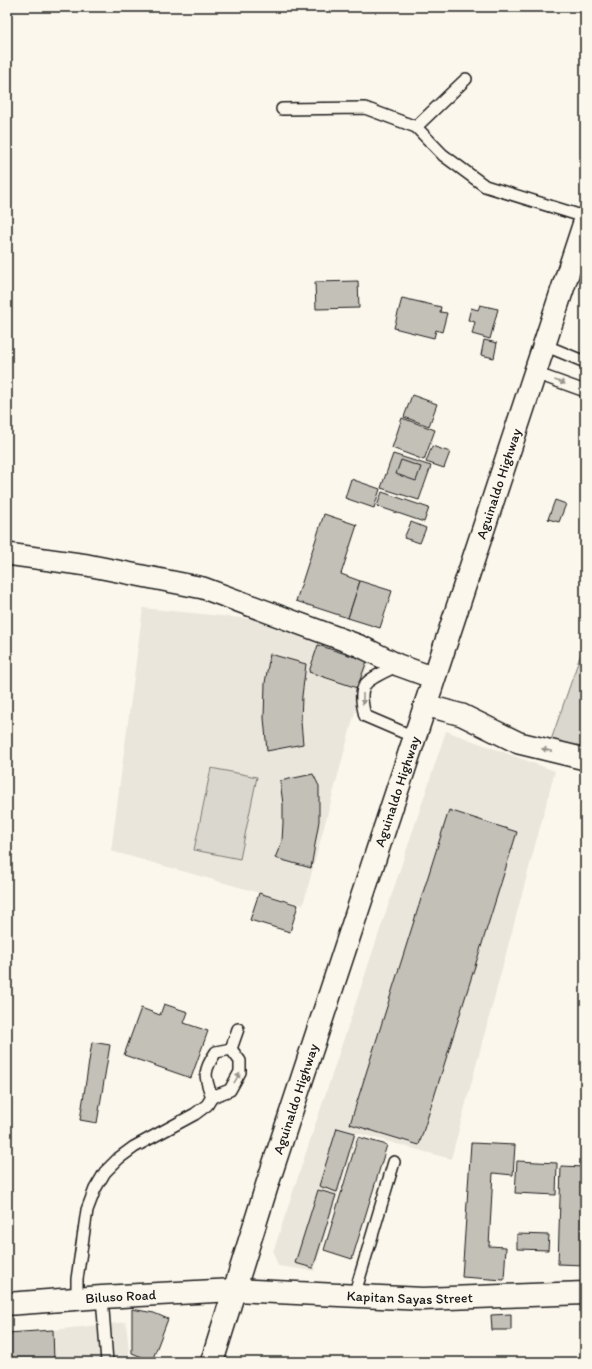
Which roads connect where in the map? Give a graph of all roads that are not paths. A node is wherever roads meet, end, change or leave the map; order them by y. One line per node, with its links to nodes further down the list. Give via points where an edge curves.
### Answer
1 (466, 79): 3 (lane)
2 (282, 109): 3 (lane, via 365,108)
3 (416, 127): 4 (lane, via 442,155 485,186)
4 (585, 217)
5 (585, 221): 6 (main road, Aguinaldo Highway)
6 (544, 345): 7 (lane); 8 (main road, Aguinaldo Highway)
7 (585, 362)
8 (535, 373): 9 (lane, one-way to 9); 12 (main road, Aguinaldo Highway)
9 (585, 391)
10 (7, 554): 11 (street, via 87,565 203,588 360,646)
11 (398, 665): 12 (street); 14 (lane, one-way to 14, via 365,685 362,704 365,716)
12 (434, 678): 13 (main road, Aguinaldo Highway)
13 (425, 705): 14 (main road, Aguinaldo Highway); 15 (street, one-way to 13, via 519,743 462,715)
14 (414, 737): 20 (main road, Aguinaldo Highway)
15 (585, 759)
16 (238, 1030): 17 (lane)
17 (231, 1049): 18 (lane, via 216,1052 207,1065 205,1079); 18 (lane, one-way to 17, via 230,1090 240,1072 240,1061)
18 (212, 1097): 24 (lane, via 195,1114 134,1147 105,1172 87,1210 77,1279)
19 (394, 1162): 22 (lane)
20 (234, 1290): 22 (main road, Kapitan Sayas Street); 23 (main road, Biluso Road); 27 (main road, Aguinaldo Highway)
21 (585, 1293): 22 (main road, Kapitan Sayas Street, via 423,1299)
22 (354, 1296)
23 (102, 1297): 24 (main road, Biluso Road); 26 (lane)
24 (77, 1299): 25 (main road, Biluso Road)
25 (7, 1304)
26 (107, 1362)
27 (212, 1362)

